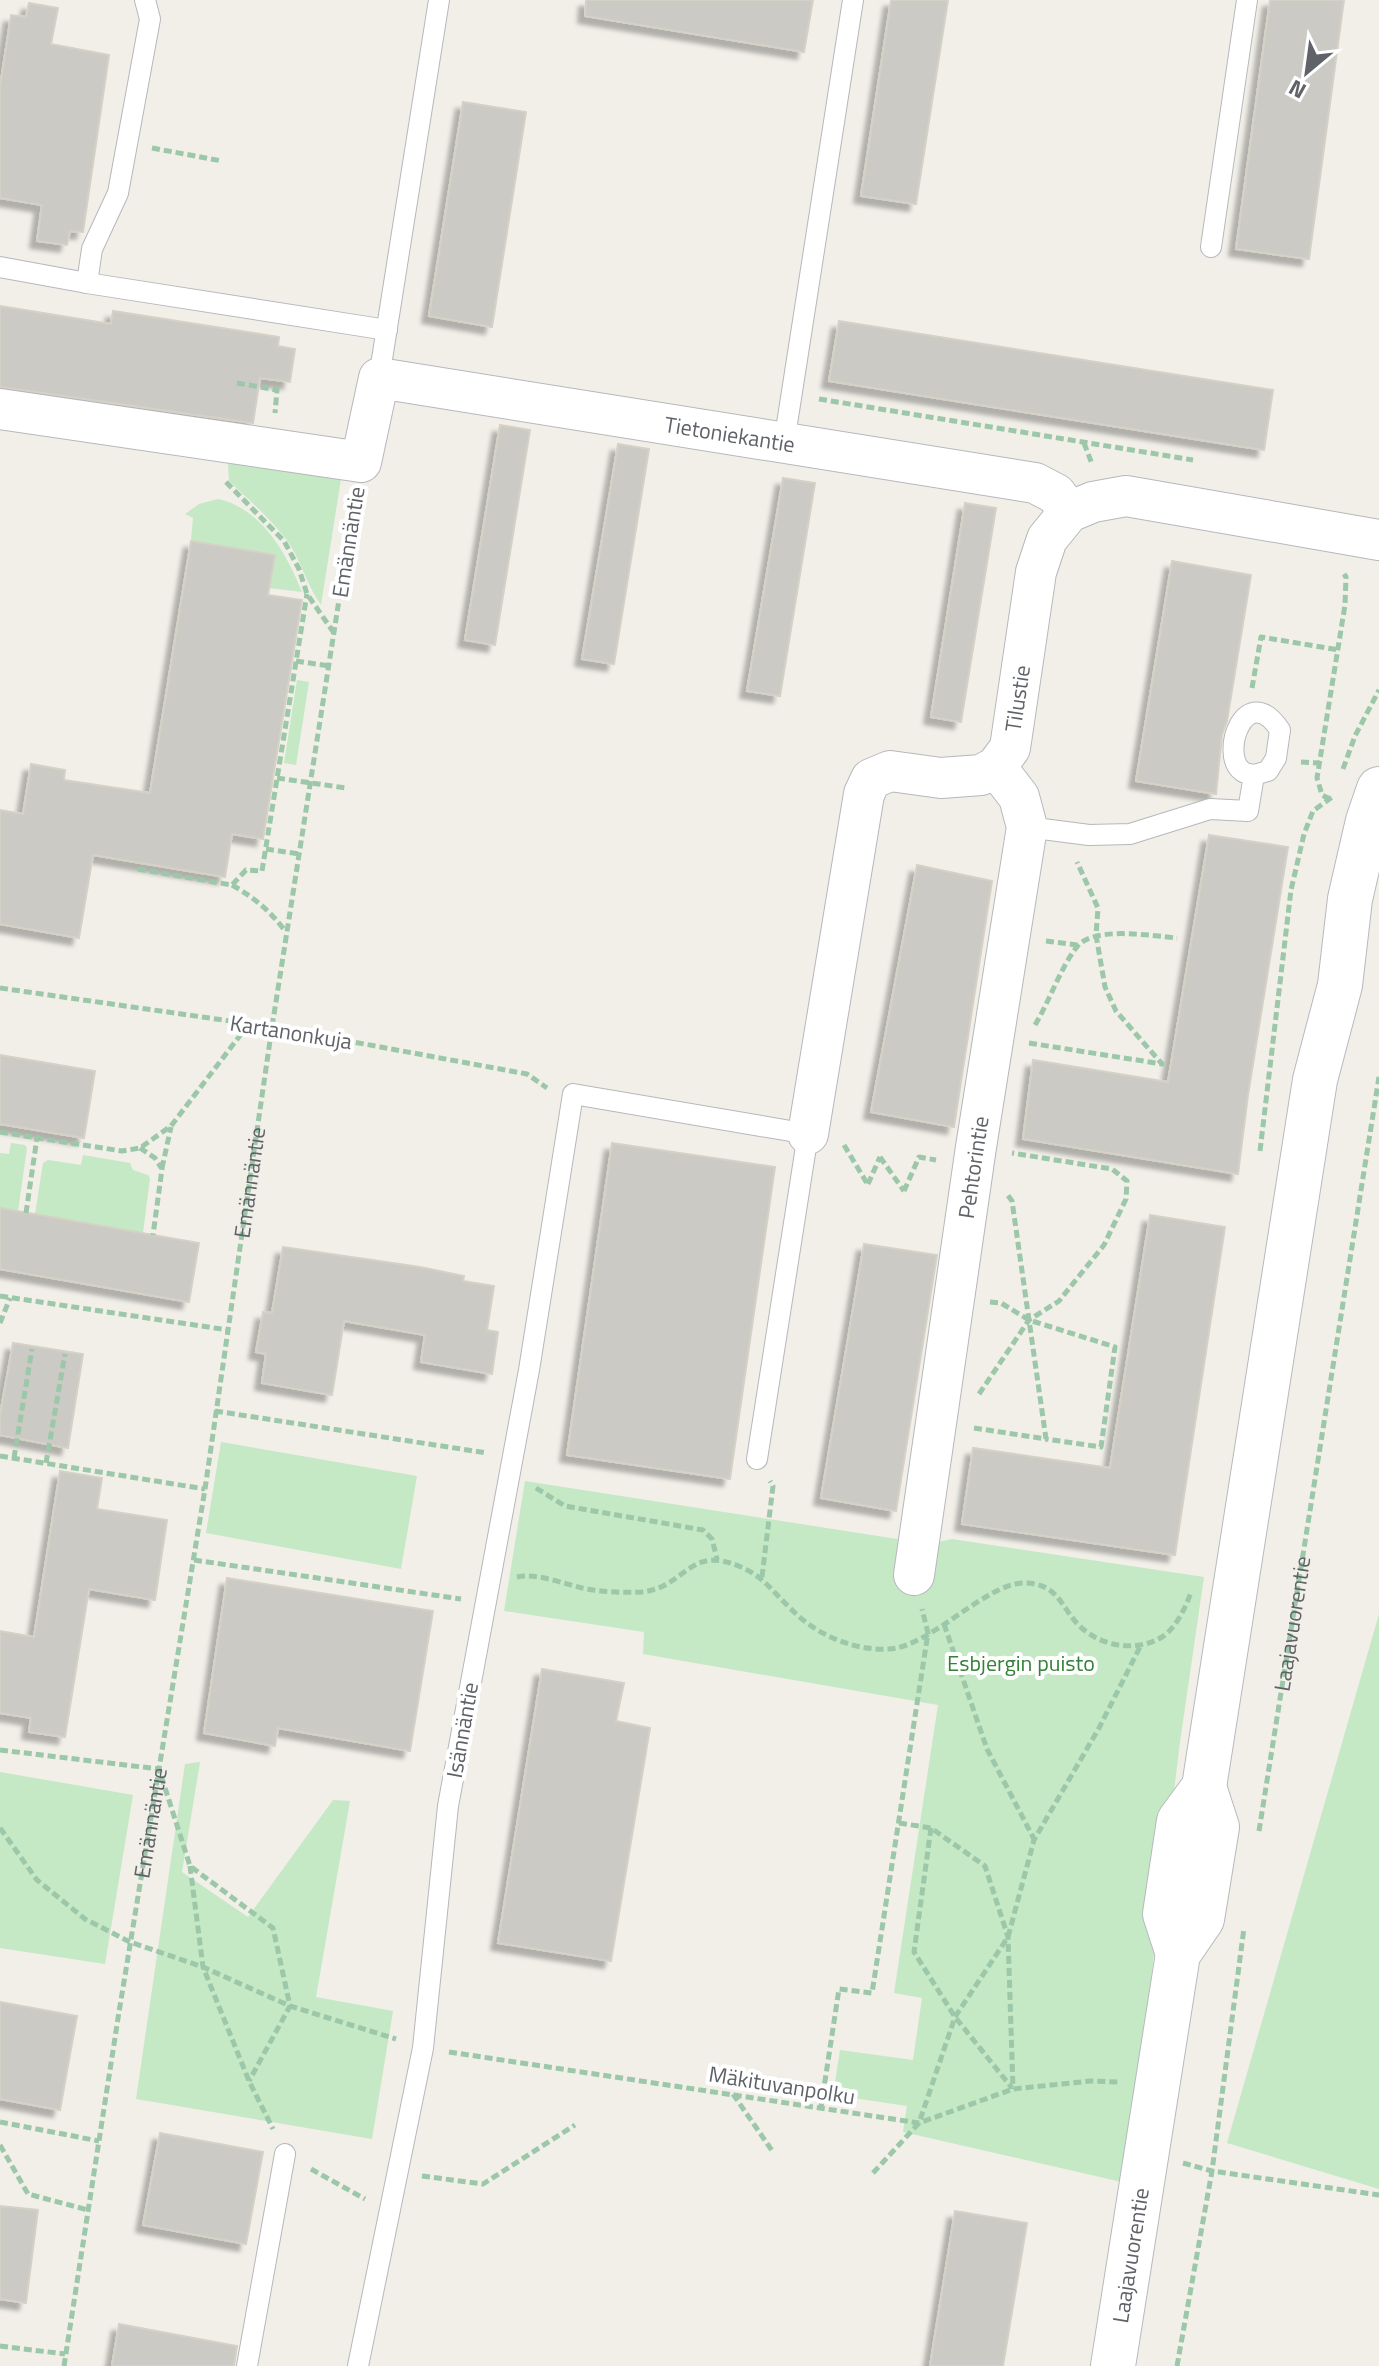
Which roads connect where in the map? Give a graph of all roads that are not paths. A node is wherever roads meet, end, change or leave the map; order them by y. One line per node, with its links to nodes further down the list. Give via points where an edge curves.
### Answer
1 (145, 0): 7 (lane, via 150,19 118,193 92,249)
2 (439, 0): 8 (lane, Emännäntie)
3 (853, 0): 11 (lane)
4 (1247, 0): 5 (lane)
5 (1211, 247)
6 (0, 267): 7 (lane)
7 (87, 283): 8 (lane)
8 (387, 330): 9 (lane, Emännäntie)
9 (379, 378): 10 (street, Emännäntie, via 361,462); 11 (street, Tietoniekantie)
10 (0, 409)
11 (784, 443): 12 (street, Tietoniekantie, via 1035,483 1056,494)
12 (1069, 512): 13 (street, via 1126,496); 14 (street, Tilustie, via 1047,539 1036,572 1010,748)
13 (1379, 540)
14 (996, 767): 17 (street, Pehtorintie); 20 (street, via 981,775 941,778 890,771 871,779 864,794)
15 (1254, 775): 15 (lane, via 1241,771 1233,759 1239,723 1259,712 1271,717 1280,730 1276,758 1268,771); 17 (lane, via 1248,811 1210,809 1130,834)
16 (1360, 781): 19 (main road, Laajavuorentie, via 1368,821 1350,899)
17 (1045, 830): 22 (street, Pehtorintie, via 976,1147 947,1424)
18 (1379, 916): 19 (main road, Laajavuorentie)
19 (1340, 985): 26 (main road, Laajavuorentie, via 1315,1080 1204,1787 1179,1821 1165,1914 1178,1954)
20 (825, 1138): 21 (lane); 25 (lane, Isännäntie, via 572,1099 448,1806 423,2048)
21 (757, 1459)
22 (914, 1575)
23 (285, 2154): 24 (lane)
24 (247, 2366)
25 (358, 2366)
26 (1113, 2366)

